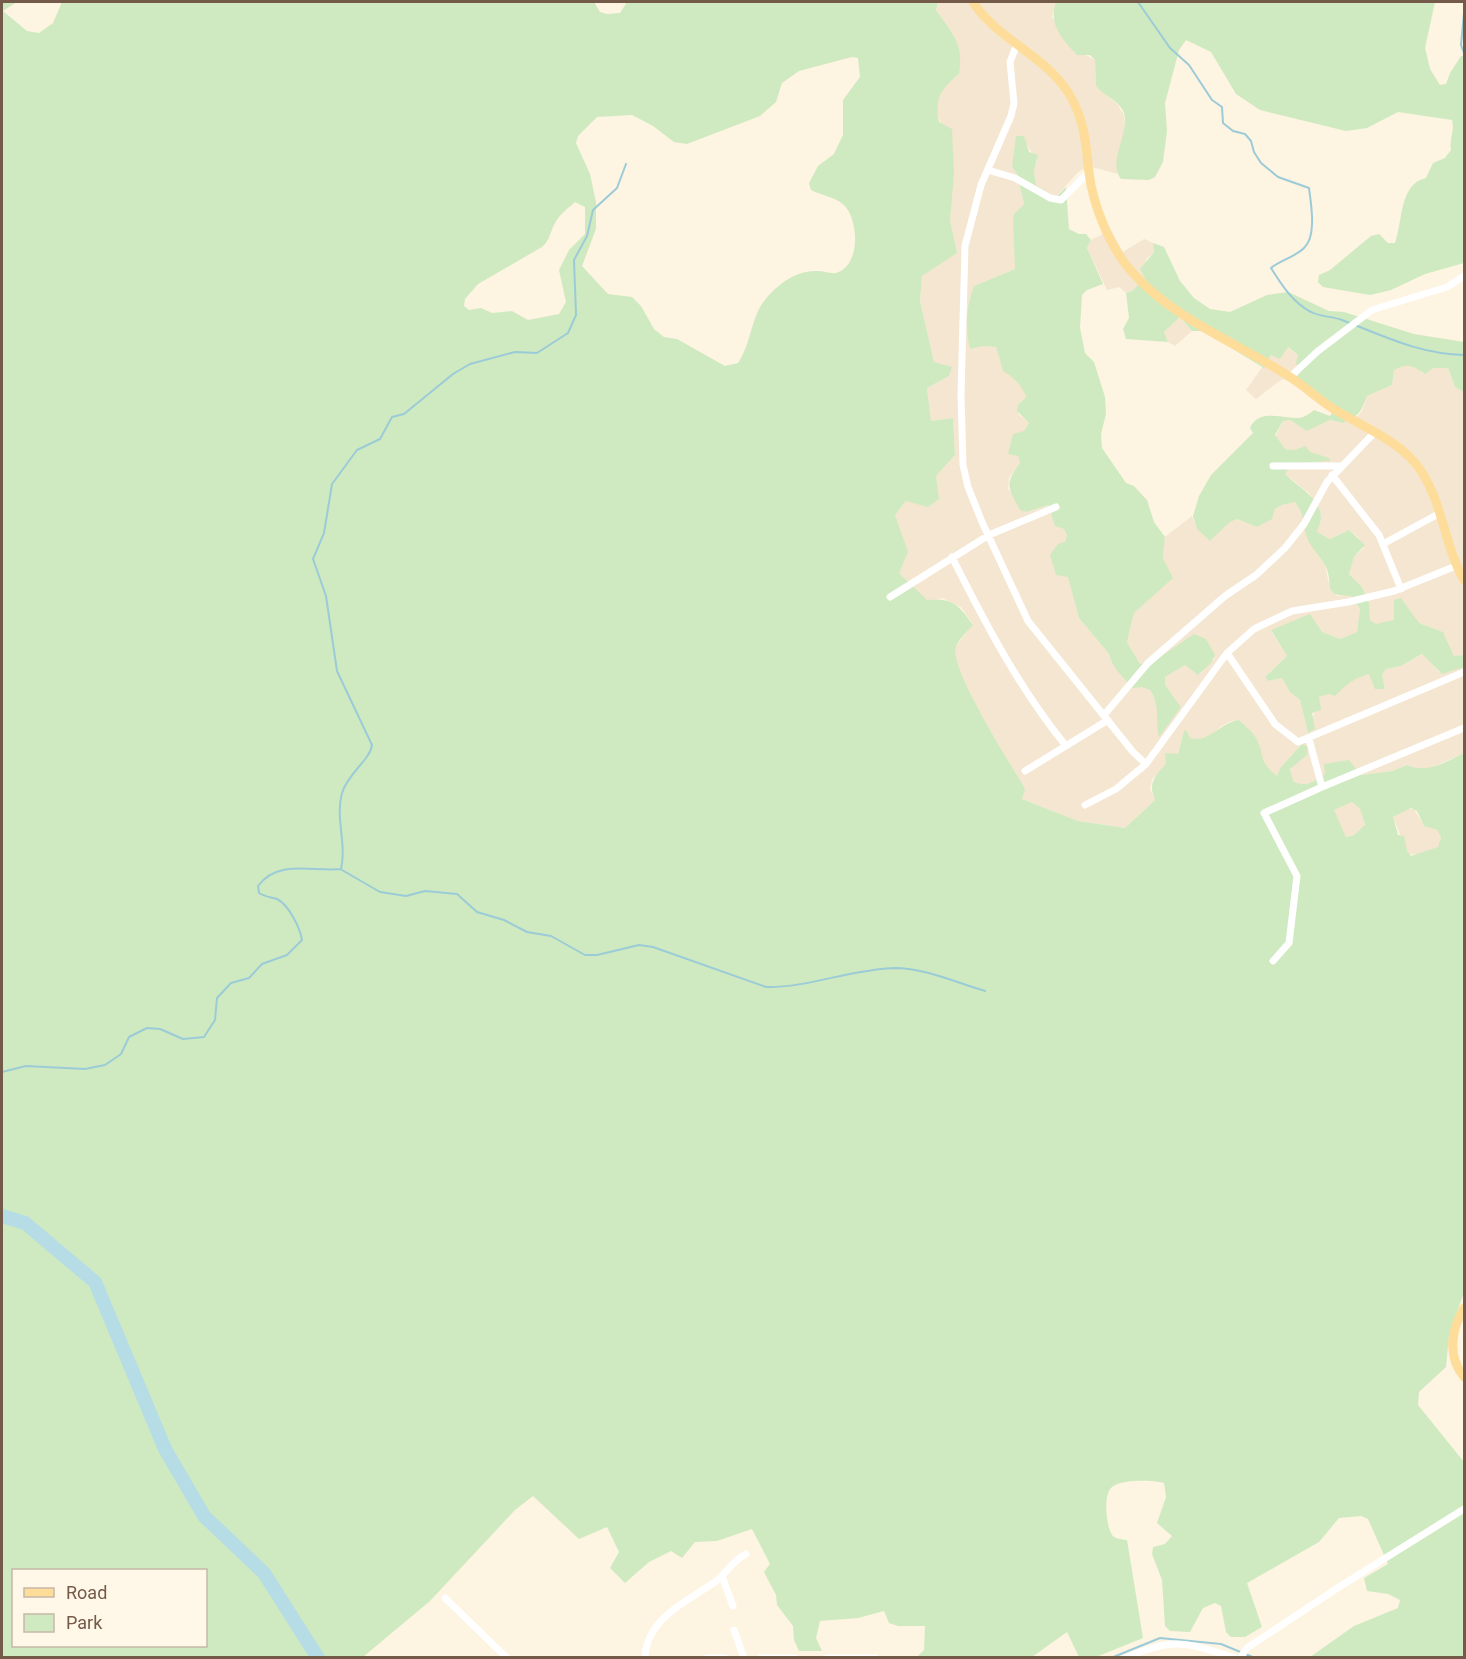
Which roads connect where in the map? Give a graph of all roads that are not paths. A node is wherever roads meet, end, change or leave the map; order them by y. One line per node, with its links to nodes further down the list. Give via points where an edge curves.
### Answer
1 (973, 2): 2 (main road, via 988,22)
2 (1017, 44): 3 (street, via 1010,63 1014,103); 4 (main road, via 1059,79 1071,97 1081,119)
3 (988, 170): 4 (street, via 1060,200); 13 (street, via 965,246 961,394 965,475)
4 (1089, 172): 6 (main road, via 1110,235 1132,273 1178,312)
5 (1464, 276): 6 (street, via 1447,287 1372,310)
6 (1290, 377): 7 (main road, via 1334,410)
7 (1375, 432): 9 (street); 12 (main road, via 1415,463)
8 (1273, 466): 9 (street)
9 (1342, 466): 10 (street)
10 (1332, 476): 14 (street); 22 (street, via 1285,548 1148,663)
11 (1056, 507): 13 (street)
12 (1440, 513): 14 (street); 16 (main road)
13 (989, 535): 15 (street); 22 (street, via 1028,621)
14 (1383, 544): 18 (street)
15 (952, 557): 19 (street); 25 (street, via 1005,658 1036,709)
16 (1456, 566): 17 (main road); 18 (street)
17 (1464, 580)
18 (1401, 589): 20 (street, via 1292,611 1254,629)
19 (890, 597)
20 (1227, 653): 24 (street, via 1283,733 1298,742); 26 (street)
21 (1464, 672): 24 (street)
22 (1106, 717): 25 (street); 26 (street)
23 (1464, 728): 28 (street)
24 (1309, 739): 28 (street)
25 (1066, 746): 27 (street)
26 (1146, 764): 29 (street, via 1116,789)
27 (1025, 771)
28 (1322, 787): 30 (street, via 1264,813 1297,876 1289,943)
29 (1085, 805)
30 (1273, 961)
31 (1464, 1308): 32 (main road, via 1452,1353)
32 (1464, 1377)
33 (1464, 1509): 39 (street, via 1339,1587)
34 (746, 1554): 35 (street)
35 (722, 1576): 37 (street); 41 (street, via 656,1625 645,1645)
36 (445, 1598): 40 (street)
37 (733, 1606)
38 (734, 1630): 44 (street)
39 (1239, 1657): 49 (street, via 1175,1643 1153,1646)
40 (507, 1658)
41 (645, 1658)
42 (707, 1658): 43 (street)
43 (725, 1658)
44 (744, 1658)
45 (761, 1658): 46 (street)
46 (795, 1658)
47 (827, 1658): 48 (street)
48 (875, 1658)
49 (1125, 1658)

